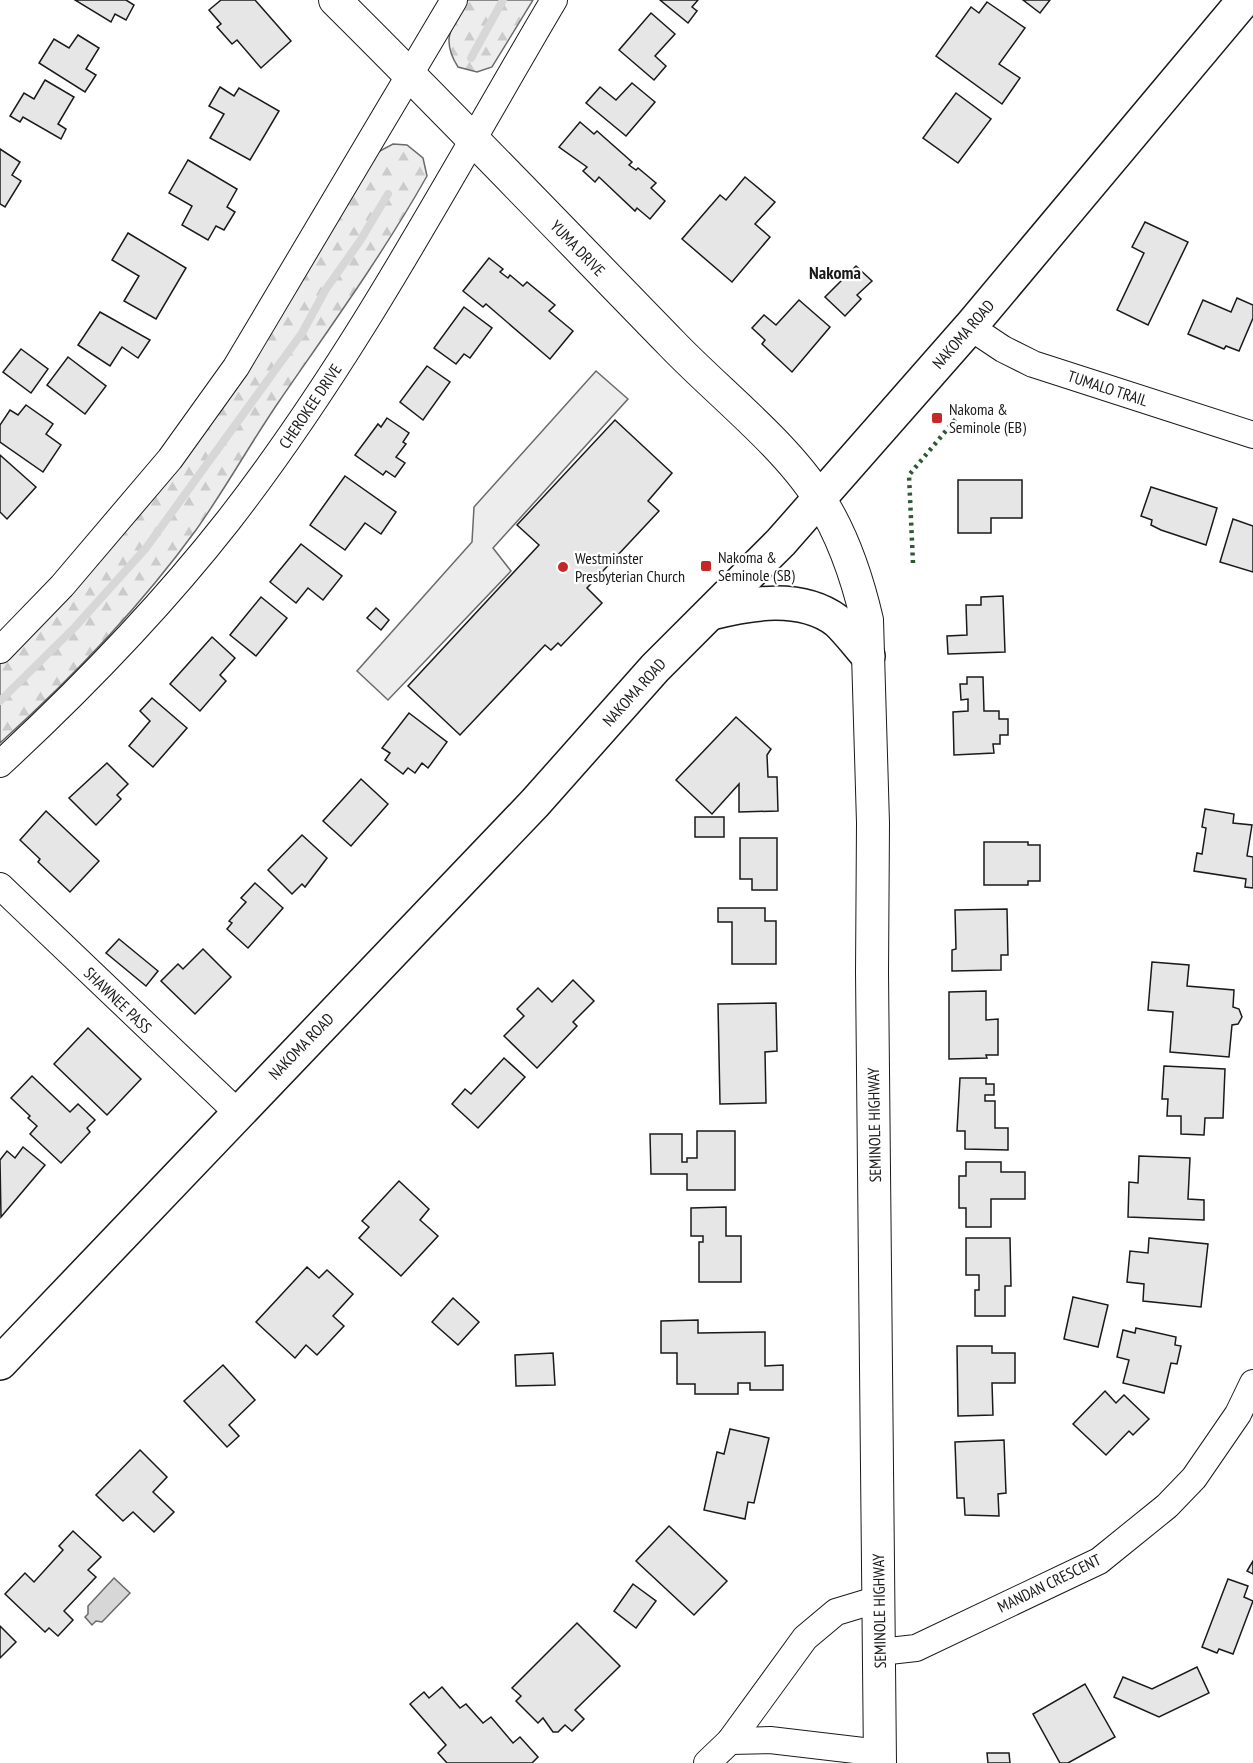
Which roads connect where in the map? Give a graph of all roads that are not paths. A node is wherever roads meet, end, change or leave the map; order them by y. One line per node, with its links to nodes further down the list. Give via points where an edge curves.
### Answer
1 (335, 0): 5 (street, YUMA DRIVE)
2 (454, 0): 5 (street)
3 (554, 0): 6 (street, CHEROKEE DRIVE)
4 (1244, 0): 7 (main road, NAKOMA ROAD)
5 (409, 73): 6 (street, YUMA DRIVE); 11 (street, via 230,376 170,459 62,586)
6 (472, 139): 9 (street, YUMA DRIVE, via 795,466); 13 (street, CHEROKEE DRIVE, via 341,361 234,512 142,624)
7 (970, 327): 8 (street, TUMALO TRAIL, via 1033,364); 9 (main road, NAKOMA ROAD)
8 (1253, 435)
9 (819, 498): 10 (main road, NAKOMA ROAD); 12 (street, SEMINOLE HIGHWAY, via 841,538 860,589 867,620)
10 (711, 613): 12 (main road, via 750,603 811,608 837,621); 15 (main road, NAKOMA ROAD, via 655,668 535,803)
11 (0, 650)
12 (868, 656): 18 (street, SEMINOLE HIGHWAY, via 873,823)
13 (0, 764)
14 (0, 886): 15 (street, SHAWNEE PASS)
15 (237, 1112): 16 (main road, NAKOMA ROAD)
16 (0, 1363)
17 (1253, 1383): 19 (street, MANDAN CRESCENT, via 1238,1414 1194,1478 1167,1506 1099,1561 916,1648)
18 (879, 1599): 19 (street, SEMINOLE HIGHWAY); 20 (street, via 836,1612 805,1638)
19 (880, 1652): 21 (street, SEMINOLE HIGHWAY)
20 (729, 1741): 21 (street, via 770,1740); 22 (street)
21 (880, 1758)
22 (707, 1763)

